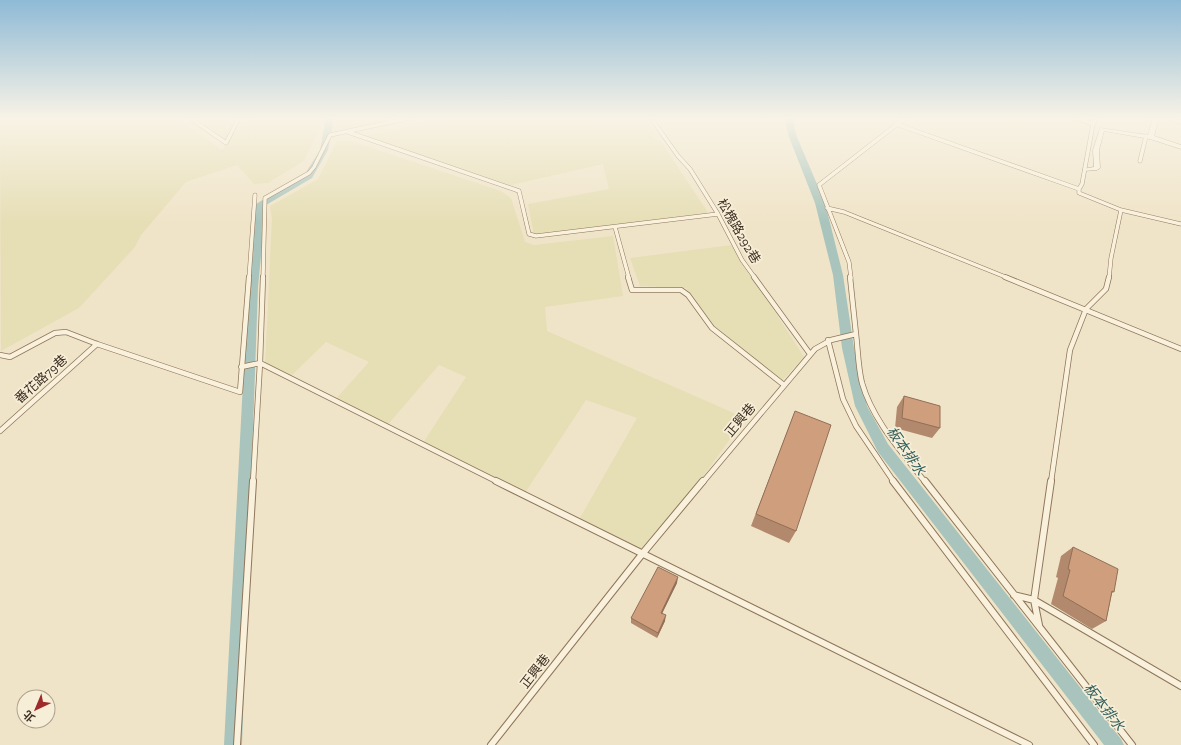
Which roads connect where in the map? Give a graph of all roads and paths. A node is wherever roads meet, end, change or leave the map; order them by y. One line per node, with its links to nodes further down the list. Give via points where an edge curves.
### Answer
1 (321, 153): 25 (lane, via 309,173 265,198)
2 (408, 153): 17 (lane, via 519,191 529,234 536,236)
3 (676, 153): 15 (lane, 松槐路292巷, via 690,169)
4 (859, 153): 13 (lane, via 820,185)
5 (976, 153): 11 (lane)
6 (1088, 153): 10 (lane)
7 (1096, 153): 10 (street, via 1097,168)
8 (1143, 153): 9 (lane)
9 (1140, 161)
10 (1085, 170): 11 (lane)
11 (1079, 190): 14 (lane, via 1079,193)
12 (255, 195): 26 (lane)
13 (827, 208): 18 (lane, via 844,212); 19 (lane, via 848,262)
14 (1121, 210): 16 (lane); 18 (lane, via 1109,281 1106,289)
15 (718, 214): 17 (lane); 23 (lane, 松槐路292巷, via 742,260)
16 (1181, 224)
17 (615, 227): 27 (lane, via 632,290 681,290 688,295 712,328)
18 (1086, 309): 22 (lane); 31 (lane, via 1070,350)
19 (854, 334): 20 (lane, 正興巷); 30 (lane, via 860,375 883,427)
20 (828, 340): 23 (lane, 正興巷, via 816,346); 37 (lane, via 843,399 865,441)
21 (97, 344): 24 (lane, via 66,332 55,334 10,357); 26 (lane, via 240,392); 28 (lane, 番花路79巷)
22 (1181, 349)
23 (810, 354): 27 (lane, 正興巷)
24 (0, 355)
25 (260, 363): 26 (lane); 29 (lane); 34 (lane)
26 (241, 366)
27 (784, 384): 29 (lane, 正興巷)
28 (0, 431)
29 (643, 553): 35 (lane, 正興巷); 36 (lane)
30 (1014, 595): 31 (lane); 32 (lane)
31 (1034, 600): 32 (lane); 33 (lane)
32 (1040, 626): 38 (lane)
33 (1181, 686)
34 (237, 745)
35 (490, 745)
36 (1029, 745)
37 (1094, 745)
38 (1132, 745)

